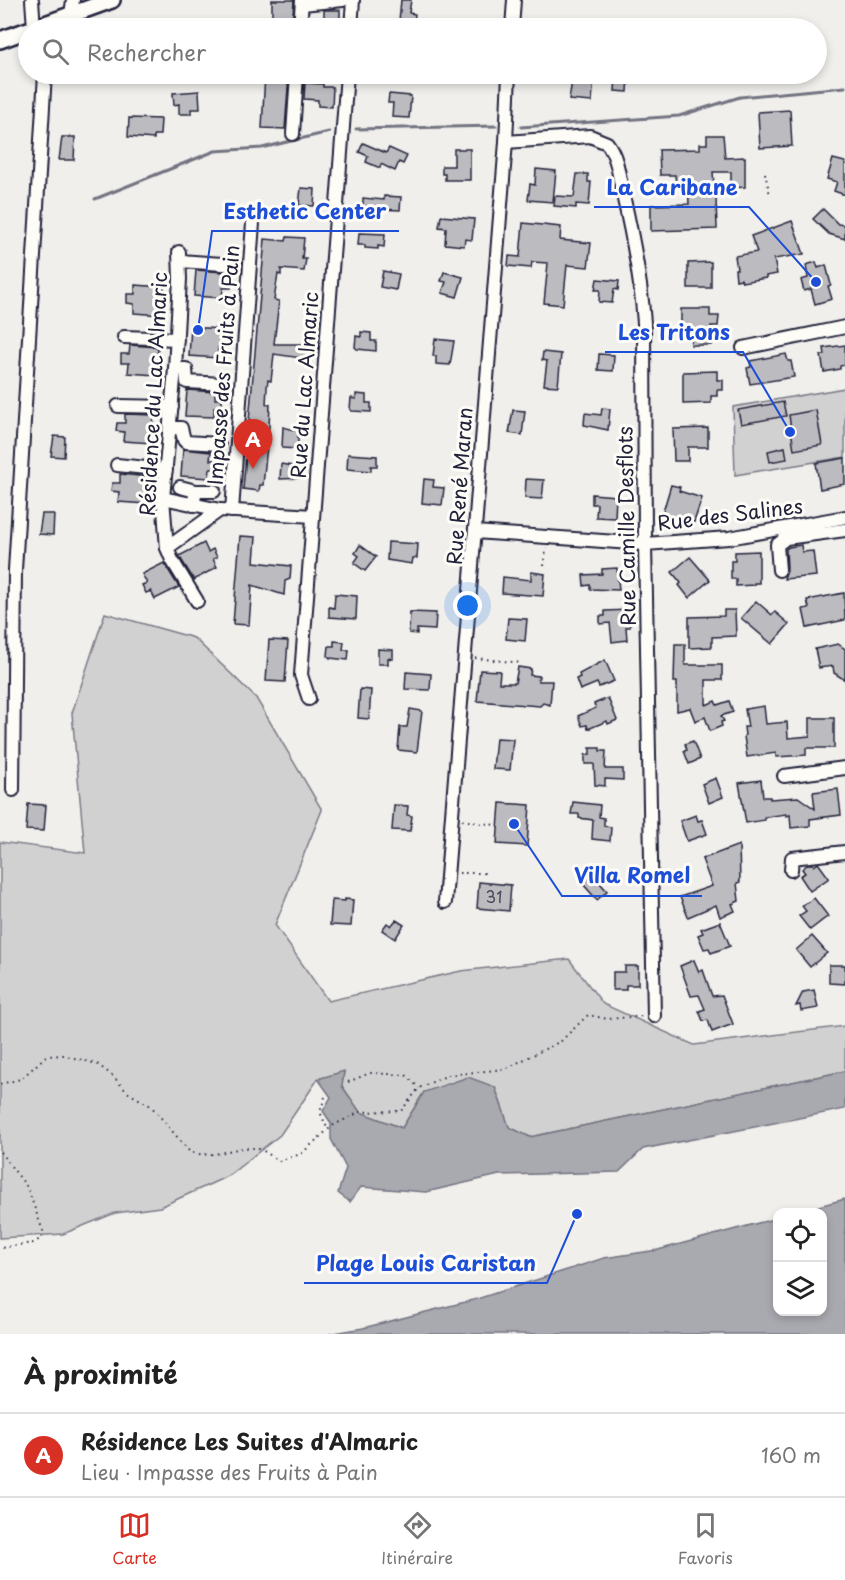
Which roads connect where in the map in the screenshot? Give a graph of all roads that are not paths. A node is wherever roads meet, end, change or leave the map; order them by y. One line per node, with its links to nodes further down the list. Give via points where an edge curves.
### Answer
1 (32, 0): 8 (street)
2 (112, 0): 7 (main road)
3 (343, 0): 6 (street)
4 (353, 0): 11 (street)
5 (514, 0): 12 (street)
6 (302, 2): 10 (street)
7 (72, 8): 9 (main road)
8 (37, 18)
9 (55, 18)
10 (301, 18)
11 (352, 18)
12 (513, 18)
13 (18, 34): 14 (main road)
14 (0, 40)
15 (44, 84): 52 (street, via 15,570)
16 (296, 84): 19 (street)
17 (346, 84): 41 (street, Rue du Lac Almaric)
18 (509, 84): 20 (street, Rue René Maran)
19 (293, 134)
20 (506, 142): 44 (street, Rue René Maran); 45 (street, Rue Camille Desflots, via 590,136 606,143 613,154 642,295)
21 (254, 223): 40 (street, Impasse des Fruits à Pain)
22 (236, 265): 25 (street, Résidence du Lac Almaric, via 179,256)
23 (845, 327): 26 (street)
24 (124, 337): 25 (street)
25 (177, 339): 27 (street, Résidence du Lac Almaric)
26 (743, 348)
27 (175, 369): 28 (street, via 186,369 187,382); 30 (street, Résidence du Lac Almaric)
28 (223, 384)
29 (118, 405): 30 (street)
30 (172, 407): 31 (street, Résidence du Lac Almaric)
31 (170, 428): 32 (street, via 181,428 186,442); 34 (street, Résidence du Lac Almaric)
32 (219, 444)
33 (117, 465): 34 (street)
34 (166, 470): 38 (street, Résidence du Lac Almaric)
35 (180, 487): 36 (street)
36 (196, 491): 37 (street); 39 (street)
37 (214, 491)
38 (164, 498): 39 (street); 46 (street, Résidence du Lac Almaric)
39 (194, 505): 40 (street)
40 (226, 510): 41 (street); 46 (street)
41 (313, 516): 49 (street, Rue du Lac Almaric, via 301,675)
42 (845, 517): 45 (street, Rue des Salines, via 729,538)
43 (845, 530): 47 (street, via 786,538 777,545)
44 (475, 532): 45 (street, Rue des Salines); 55 (street, Rue René Maran)
45 (645, 544): 56 (street, Rue Camille Desflots)
46 (167, 548): 48 (street, Résidence du Lac Almaric)
47 (779, 570)
48 (197, 602)
49 (309, 699)
50 (845, 768): 51 (street)
51 (784, 776)
52 (13, 790)
53 (845, 852): 54 (street, via 792,858)
54 (791, 870)
55 (445, 902)
56 (654, 1016)

